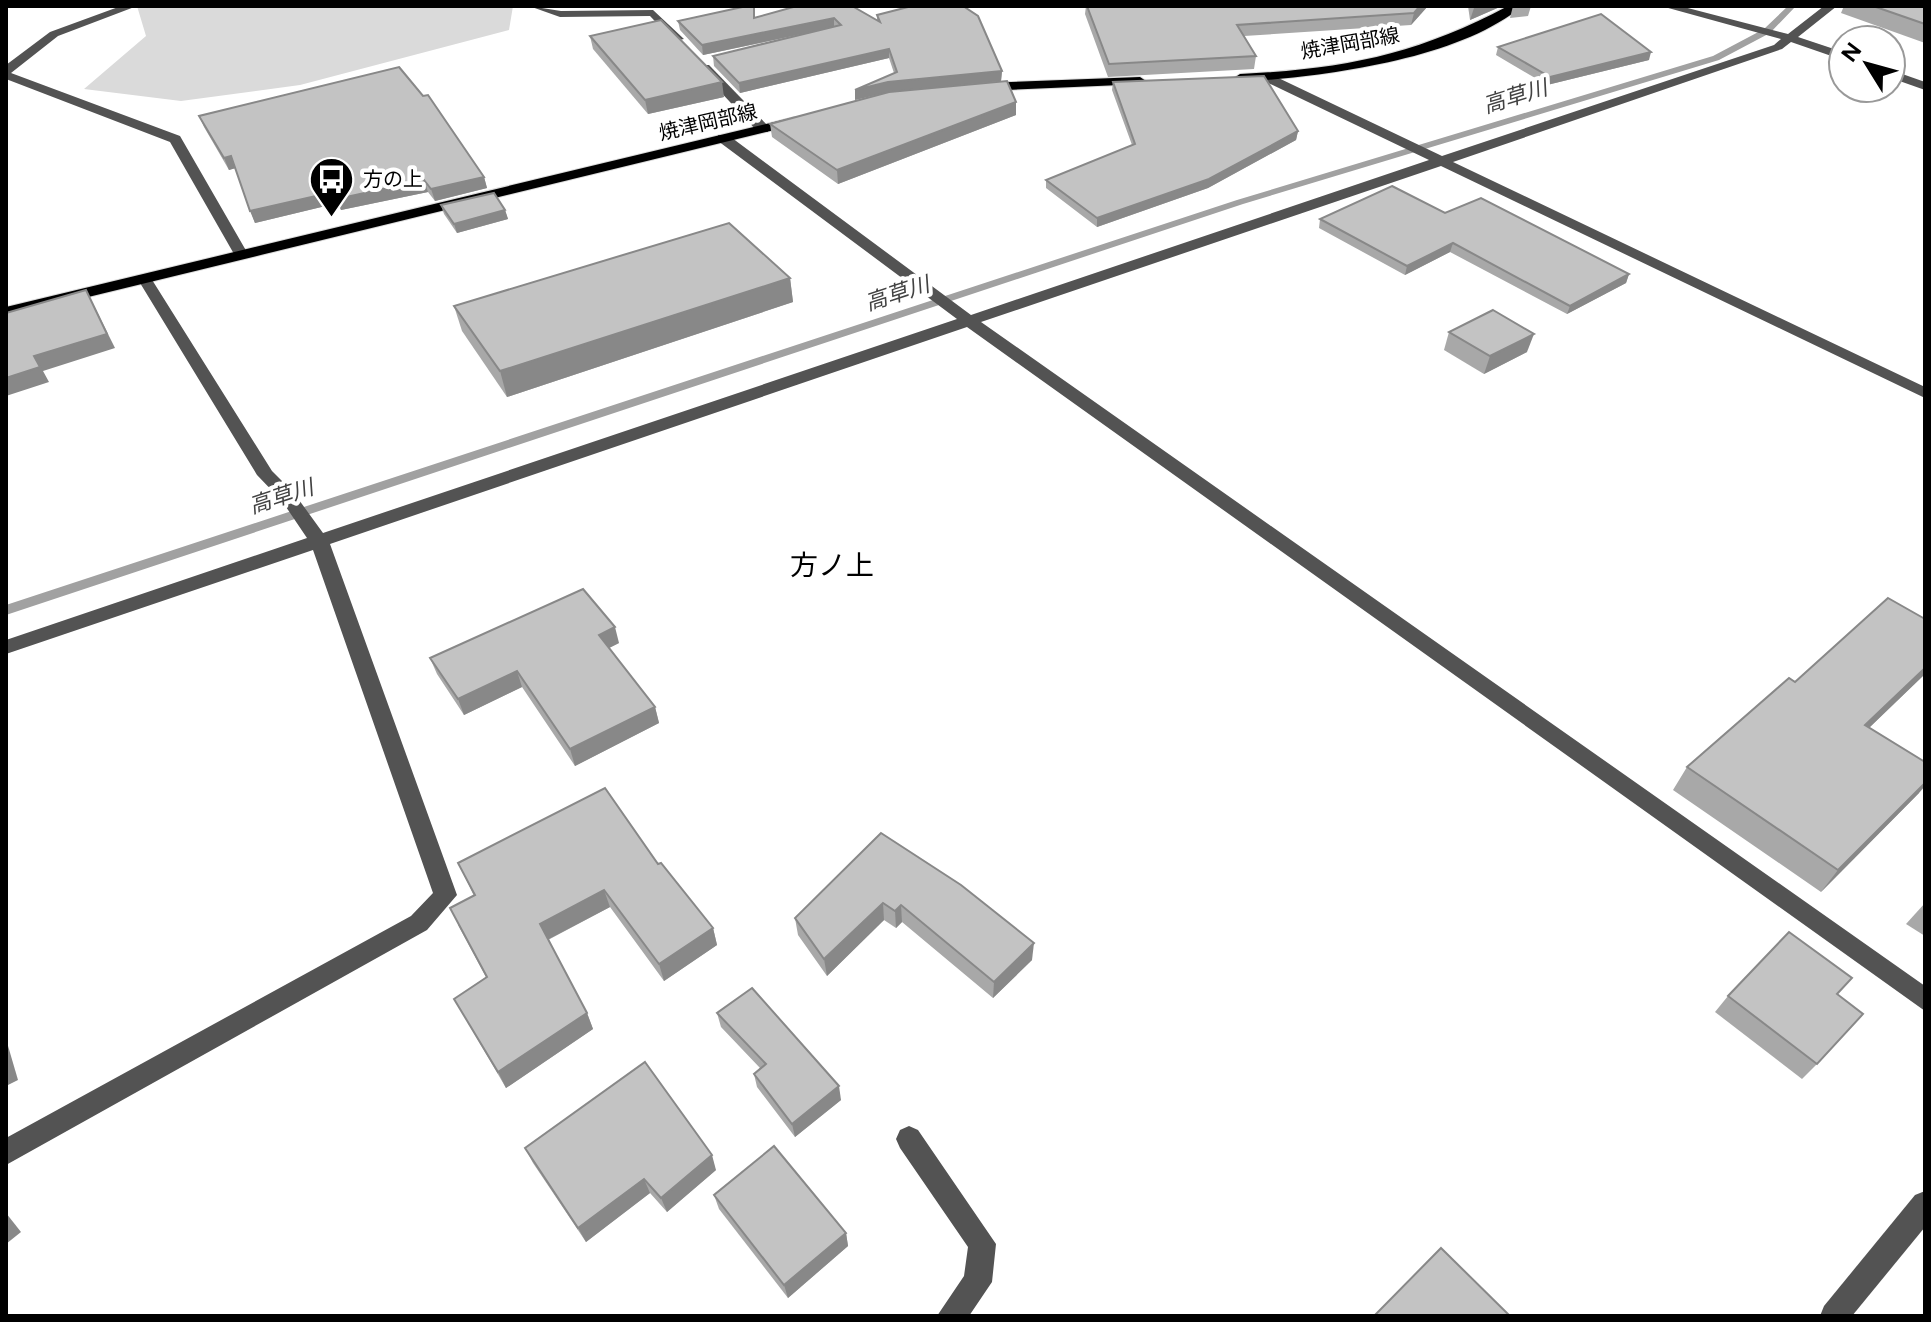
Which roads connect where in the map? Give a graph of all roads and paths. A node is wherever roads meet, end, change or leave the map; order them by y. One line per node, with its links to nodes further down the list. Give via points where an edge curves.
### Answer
1 (131, 6): 10 (street, via 54,34)
2 (535, 6): 8 (street, via 560,14 653,13)
3 (1516, 6): 11 (main road, 焼津岡部線, via 1441,44 1404,55)
4 (1667, 6): 6 (street)
5 (1831, 6): 6 (street)
6 (1785, 36): 7 (street); 18 (street, via 1778,47)
7 (1827, 50)
8 (690, 52)
9 (714, 59): 16 (street, via 700,62)
10 (6, 73): 19 (street, via 175,139)
11 (1266, 77): 12 (main road, 焼津岡部線); 18 (street)
12 (1218, 79)
13 (1155, 81): 14 (main road)
14 (968, 88)
15 (805, 119): 16 (main road, 焼津岡部線)
16 (763, 129): 17 (main road, 焼津岡部線)
17 (723, 138): 19 (main road, 焼津岡部線); 22 (street)
18 (1435, 158): 22 (street); 23 (street)
19 (241, 254): 20 (main road, 焼津岡部線)
20 (144, 278): 21 (main road, 焼津岡部線); 24 (street, via 266,475)
21 (6, 312)
22 (964, 317): 24 (street); 26 (street)
23 (1925, 393)
24 (314, 534): 25 (street); 28 (street, via 445,895 419,923)
25 (6, 647)
26 (1925, 1000)
27 (909, 1139): 30 (street, via 982,1244 978,1282)
28 (6, 1152)
29 (1925, 1205): 31 (street)
30 (951, 1316)
31 (1834, 1316)

